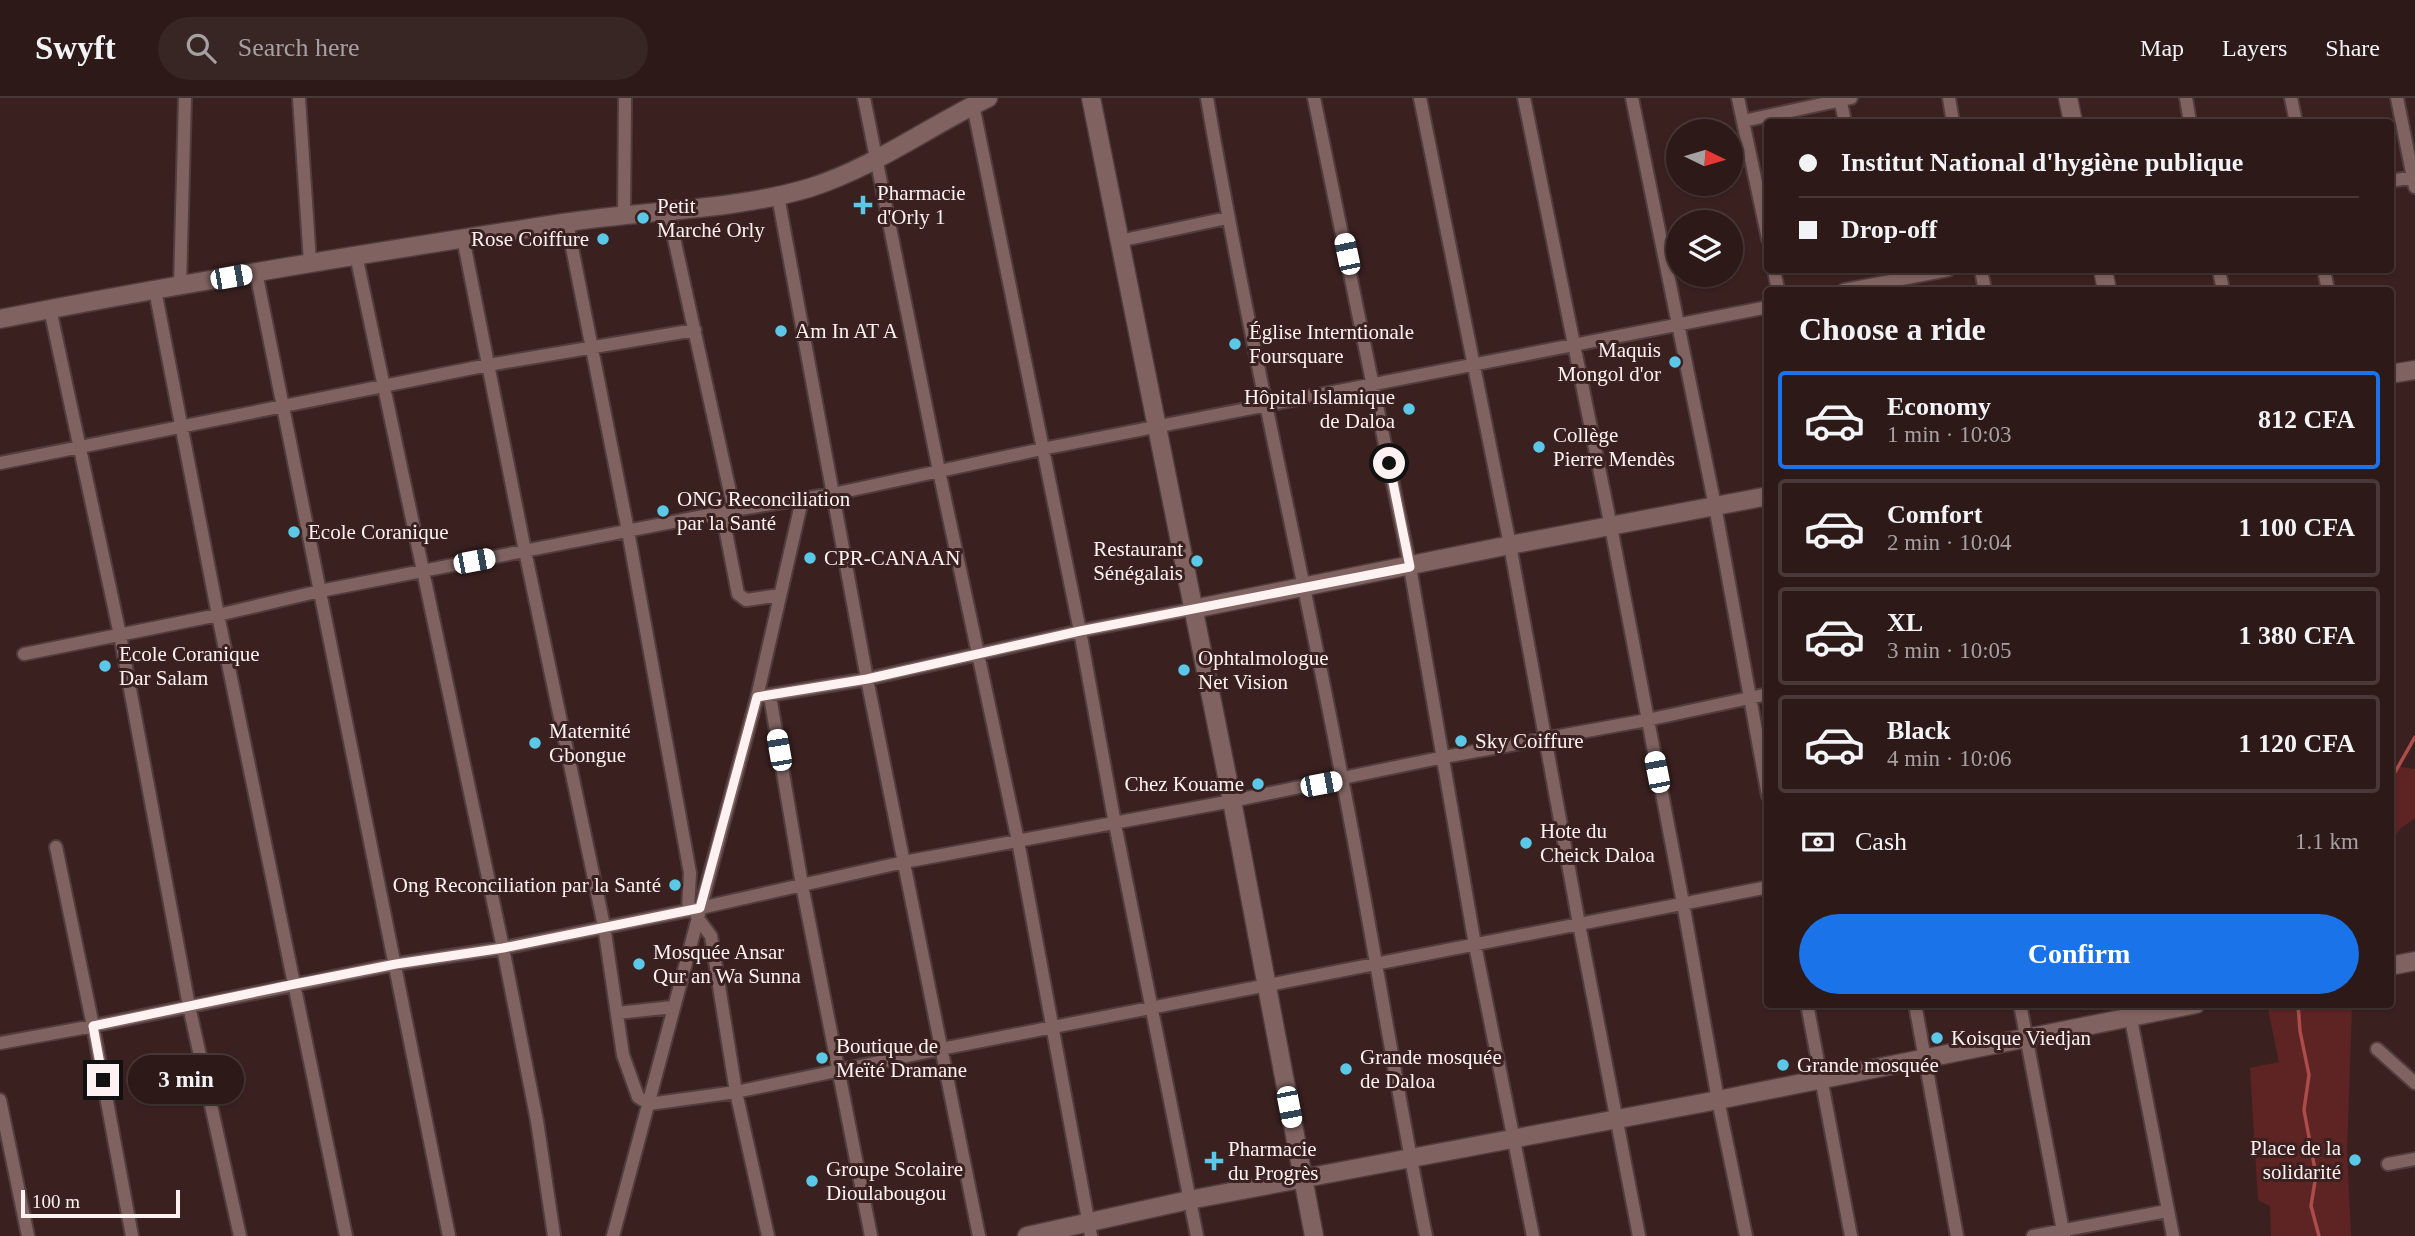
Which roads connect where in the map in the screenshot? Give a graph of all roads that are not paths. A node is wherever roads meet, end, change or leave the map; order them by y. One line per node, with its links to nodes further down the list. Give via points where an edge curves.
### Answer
1 (185, 98): 42 (street)
2 (299, 98): 38 (street)
3 (625, 98): 31 (street)
4 (864, 98): 26 (street)
5 (1091, 98): 36 (street)
6 (1207, 98): 32 (street)
7 (1314, 98): 56 (street)
8 (1420, 98): 53 (street)
9 (1524, 98): 50 (street)
10 (1632, 98): 48 (street)
11 (1738, 98): 19 (street)
12 (1949, 98): 21 (street)
13 (2067, 98): 22 (street)
14 (2186, 98): 23 (street)
15 (2291, 98): 24 (street)
16 (2397, 98): 28 (street)
17 (1844, 99): 20 (street); 25 (street)
18 (981, 102): 26 (street); 63 (street)
19 (1743, 119)
20 (1845, 119)
21 (1952, 119)
22 (2072, 119)
23 (2190, 119)
24 (2295, 119)
25 (1743, 121): 33 (street)
26 (878, 160): 29 (street); 65 (street)
27 (2394, 181): 28 (street)
28 (2414, 181)
29 (778, 196): 30 (street); 66 (street)
30 (668, 211): 31 (street); 49 (street)
31 (624, 215): 34 (street)
32 (1227, 218): 36 (street); 59 (street)
33 (1764, 220)
34 (566, 222): 35 (street); 51 (street)
35 (463, 238): 37 (street); 52 (street)
36 (1119, 241): 61 (street)
37 (356, 255): 38 (street); 57 (street)
38 (310, 262): 39 (street)
39 (256, 272): 42 (street); 58 (street)
40 (1929, 273): 41 (street)
41 (1879, 281): 43 (street)
42 (180, 286): 44 (street)
43 (1856, 287)
44 (155, 290): 46 (street); 60 (street)
45 (1764, 308): 48 (street)
46 (50, 309): 47 (street); 62 (street)
47 (0, 319)
48 (1677, 324): 50 (street); 69 (street)
49 (695, 330): 51 (street); 70 (street)
50 (1573, 346): 53 (street); 71 (street)
51 (591, 347): 52 (street); 72 (street)
52 (488, 365): 57 (street); 74 (street)
53 (1475, 366): 56 (street); 73 (street)
54 (2415, 370): 55 (street)
55 (2394, 373)
56 (1374, 384): 59 (street); 75 (street)
57 (384, 386): 58 (street); 76 (street)
58 (283, 406): 60 (street); 78 (street)
59 (1265, 406): 61 (street); 77 (street)
60 (182, 427): 62 (street); 81 (street)
61 (1157, 427): 63 (street); 80 (street)
62 (80, 447): 64 (street); 83 (street)
63 (1042, 449): 65 (street); 82 (street)
64 (0, 463)
65 (939, 471): 66 (street); 85 (street)
66 (833, 494): 68 (street); 86 (street)
67 (1764, 497): 69 (street)
68 (802, 500): 70 (street); 79 (street)
69 (1714, 506): 71 (street); 89 (street)
70 (728, 511): 72 (street); 79 (street, via 738,594 746,600)
71 (1611, 527): 73 (street); 90 (street)
72 (628, 531): 74 (street); 103 (street)
73 (1510, 545): 75 (street); 91 (street)
74 (525, 551): 76 (street); 105 (street)
75 (1410, 567): 77 (street); 92 (street)
76 (423, 571): 78 (street); 107 (street)
77 (1304, 587): 80 (street); 94 (street)
78 (320, 591): 81 (street); 109 (street)
79 (780, 595): 88 (street)
80 (1193, 609): 82 (street); 95 (street)
81 (218, 615): 83 (street); 112 (street)
82 (1080, 631): 85 (street); 96 (street)
83 (120, 635): 84 (street); 114 (street)
84 (23, 654)
85 (978, 654): 86 (street); 97 (street)
86 (867, 679): 88 (street); 99 (street)
87 (1764, 695): 89 (street)
88 (763, 696): 100 (street); 103 (street)
89 (1750, 698): 90 (street); 93 (street)
90 (1647, 720): 91 (street); 102 (street)
91 (1545, 739): 92 (street); 104 (street)
92 (1444, 757): 94 (street); 106 (street)
93 (1764, 774)
94 (1343, 779): 95 (street); 110 (street)
95 (1232, 801): 96 (street); 113 (street)
96 (1115, 824): 97 (street); 120 (street)
97 (1018, 841): 99 (street); 124 (street)
98 (56, 847): 123 (street)
99 (904, 862): 100 (street); 127 (street)
100 (802, 885): 103 (street); 130 (street)
101 (1764, 888): 102 (street)
102 (1683, 903): 104 (street); 135 (street)
103 (695, 911): 105 (street); 115 (street); 133 (street, via 711,936)
104 (1579, 924): 106 (street); 137 (street)
105 (604, 926): 107 (street); 122 (street)
106 (1475, 945): 110 (street); 138 (street)
107 (503, 948): 109 (street); 152 (street)
108 (2415, 961): 111 (street)
109 (396, 964): 112 (street); 151 (street)
110 (1375, 965): 113 (street); 139 (street)
111 (2394, 965)
112 (295, 984): 114 (street); 150 (street)
113 (1265, 985): 120 (street); 142 (street)
114 (189, 1006): 123 (street); 149 (street)
115 (673, 1007): 122 (street); 136 (street)
116 (1808, 1008): 131 (street)
117 (1916, 1008): 129 (street)
118 (2021, 1008): 125 (street)
119 (2162, 1008): 121 (street)
120 (1153, 1009): 124 (street); 143 (street)
121 (2129, 1012): 125 (street); 144 (street)
122 (617, 1013): 136 (street, via 632,1085 638,1097)
123 (93, 1026): 126 (street); 148 (street)
124 (1051, 1028): 127 (street); 145 (street)
125 (2026, 1039): 129 (street); 146 (street)
126 (0, 1043)
127 (941, 1049): 130 (street); 156 (street)
128 (2376, 1049): 132 (street)
129 (1925, 1058): 131 (street); 165 (street)
130 (837, 1070): 133 (street); 155 (street)
131 (1821, 1078): 135 (street); 164 (street)
132 (2415, 1083)
133 (736, 1092): 136 (street); 154 (street)
134 (0, 1100): 147 (street)
135 (1718, 1100): 137 (street); 163 (street)
136 (649, 1104): 153 (street)
137 (1617, 1119): 138 (street); 162 (street)
138 (1515, 1137): 139 (street); 161 (street)
139 (1410, 1159): 142 (street); 160 (street)
140 (2415, 1159): 141 (street)
141 (2388, 1164)
142 (1303, 1180): 143 (street); 159 (street)
143 (1189, 1200): 145 (street); 158 (street)
144 (2167, 1211): 146 (street); 167 (street)
145 (1090, 1229): 157 (street)
146 (2063, 1233): 166 (street)
147 (29, 1236)
148 (132, 1236)
149 (240, 1236)
150 (346, 1236)
151 (449, 1236)
152 (554, 1236)
153 (613, 1236)
154 (768, 1236)
155 (871, 1236)
156 (979, 1236)
157 (1027, 1236)
158 (1197, 1236)
159 (1314, 1236)
160 (1426, 1236)
161 (1533, 1236)
162 (1639, 1236)
163 (1746, 1236)
164 (1851, 1236)
165 (1957, 1236)
166 (2033, 1236)
167 (2173, 1236)

